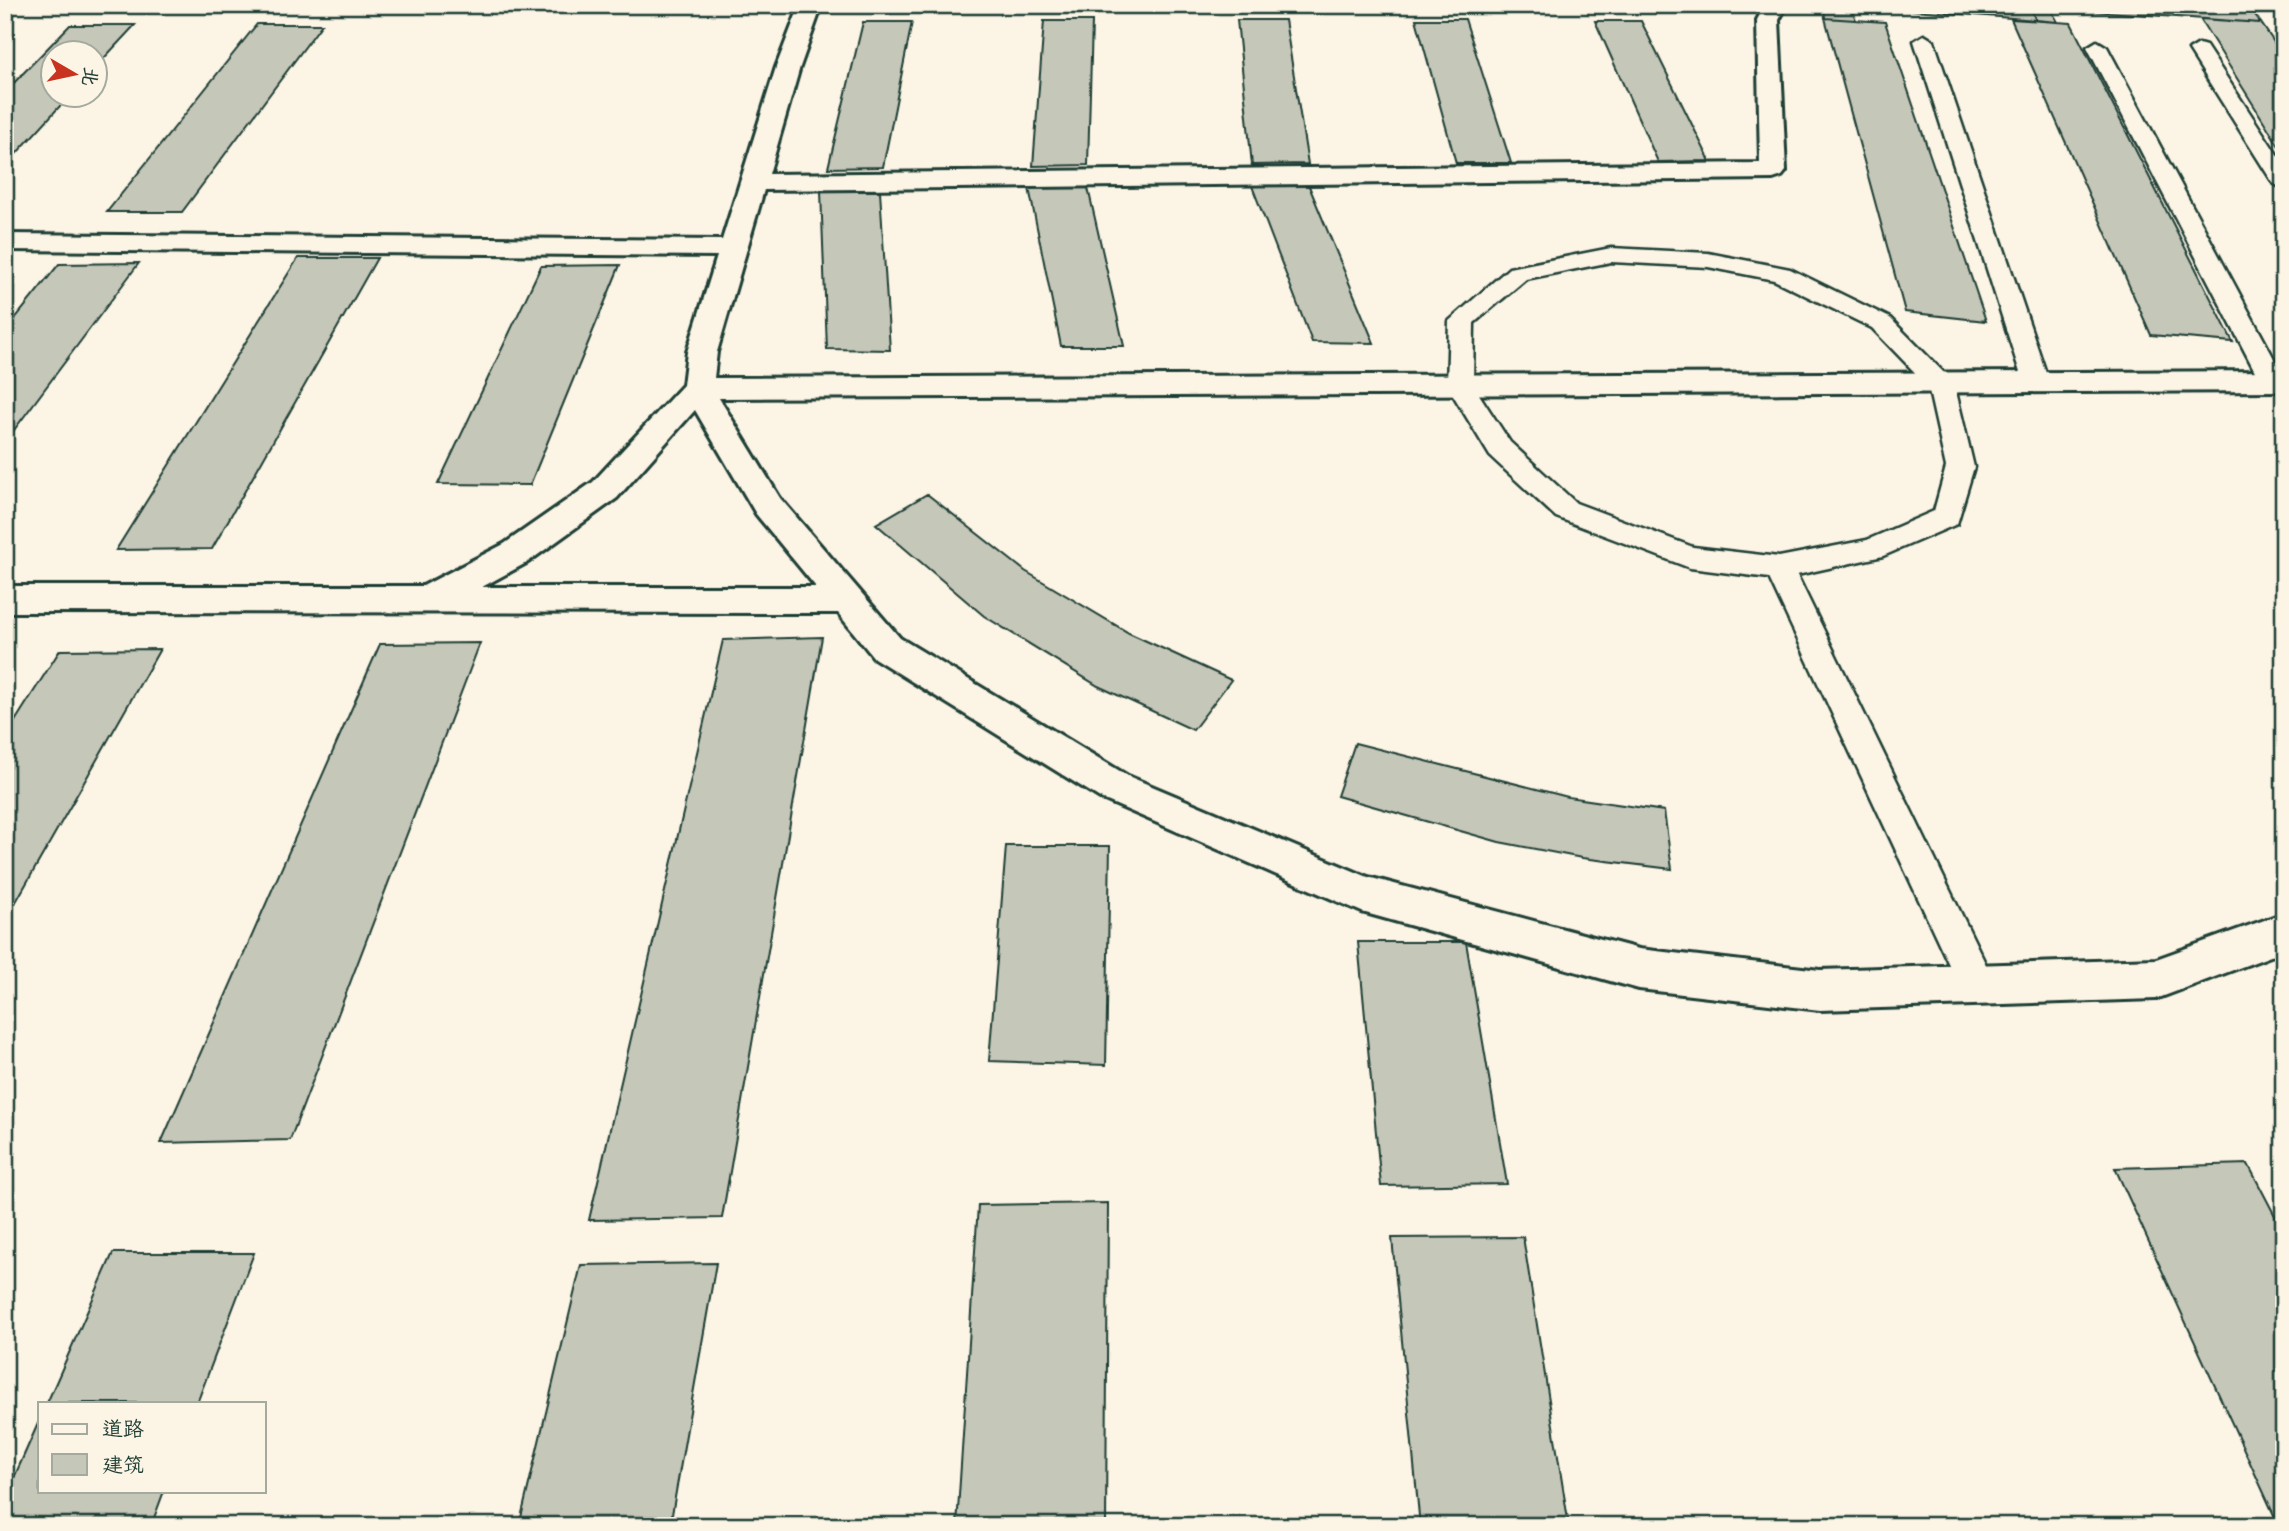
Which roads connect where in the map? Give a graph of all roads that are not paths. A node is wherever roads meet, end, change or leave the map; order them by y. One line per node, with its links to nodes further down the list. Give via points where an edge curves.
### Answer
1 (811, 5): 6 (street)
2 (1776, 5): 6 (street, via 1768,20 1773,171)
3 (1924, 41): 11 (lane)
4 (2097, 47): 10 (lane)
5 (2199, 50): 7 (lane)
6 (753, 182): 9 (street)
7 (2284, 183)
8 (5, 242): 9 (street)
9 (734, 248): 14 (street, via 702,352)
10 (2278, 381): 11 (street)
11 (2036, 382): 12 (street)
12 (1941, 383): 13 (street); 13 (lane, via 1881,323 1781,274 1708,260 1611,255 1518,273 1499,289 1462,321); 15 (lane, via 1960,467 1947,517 1873,549)
13 (1460, 385): 14 (street); 15 (lane, via 1500,449 1566,510 1690,557)
14 (698, 388): 16 (street, via 605,490 516,553); 18 (street, via 768,506)
15 (1779, 568): 20 (lane)
16 (431, 598): 17 (street); 18 (street)
17 (5, 599)
18 (847, 600): 20 (street, via 887,648 1114,787 1362,894 1639,969 1820,990)
19 (2284, 932): 20 (street, via 2156,979)
20 (1977, 985)

